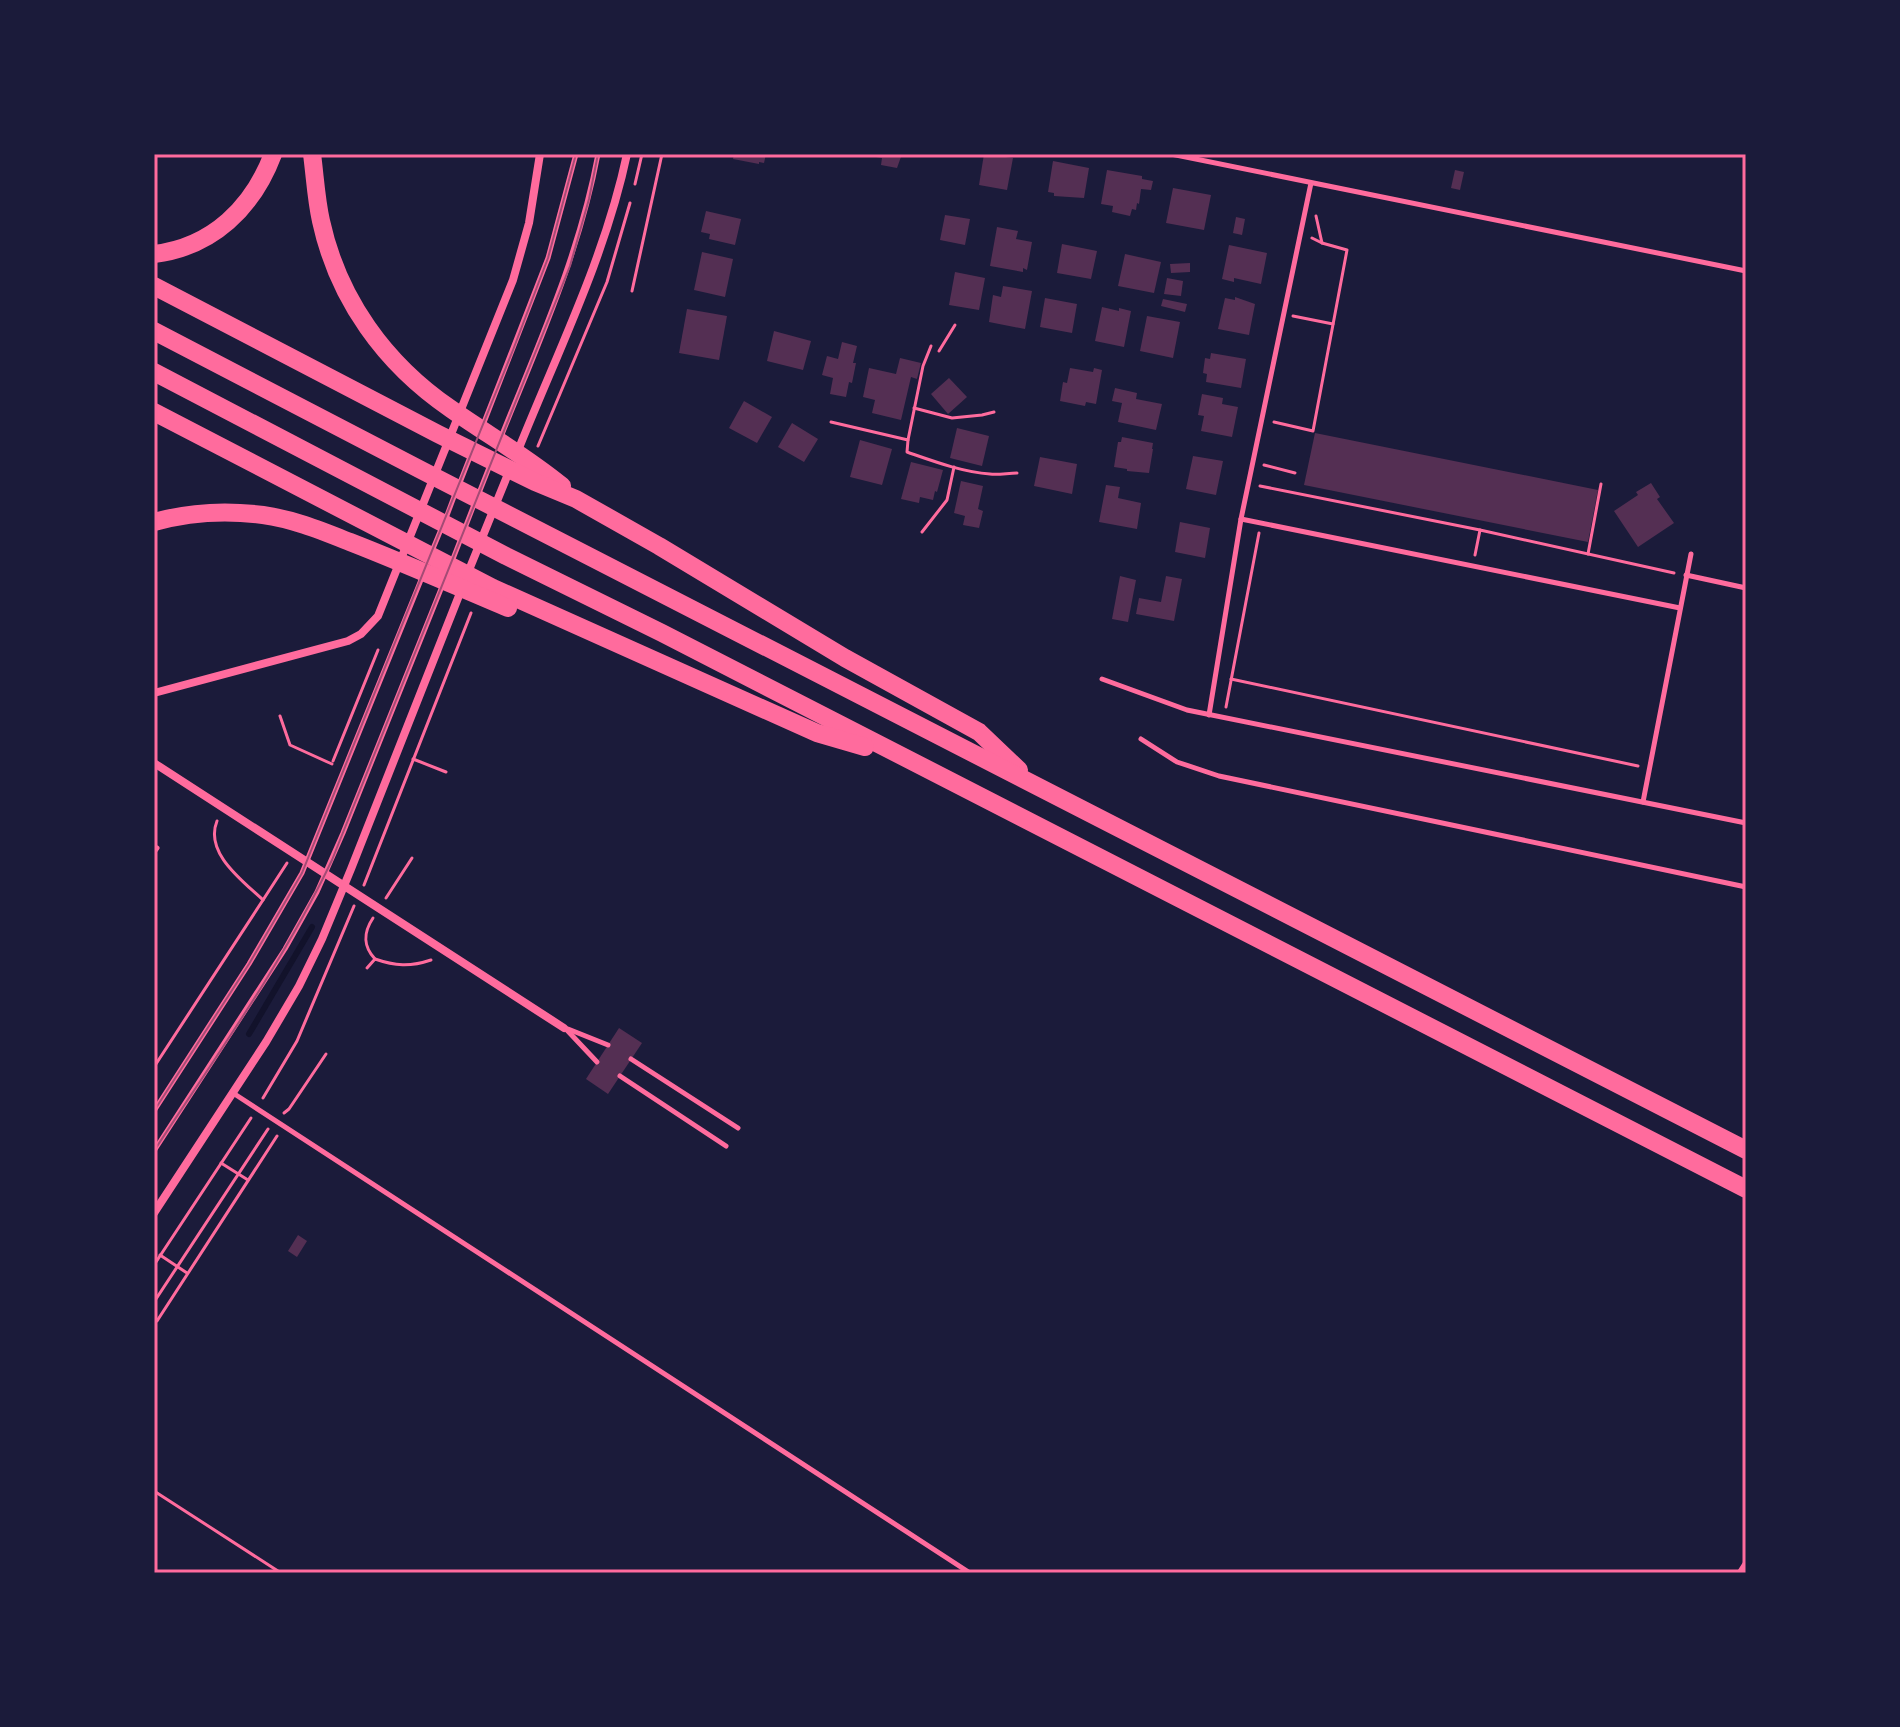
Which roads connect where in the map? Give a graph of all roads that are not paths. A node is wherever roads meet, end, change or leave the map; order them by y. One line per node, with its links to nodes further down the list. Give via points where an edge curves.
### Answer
1 (273, 154): 9 (highway, via 257,190 236,215 209,237)
2 (312, 154): 19 (highway, via 327,244 370,333 401,368 448,407)
3 (540, 154): 28 (street, via 513,280 378,616 348,641)
4 (576, 154): 15 (lane, via 548,258)
5 (598, 154): 16 (lane, via 570,266)
6 (627, 154): 42 (street, via 590,276 328,925 299,986)
7 (1171, 154): 8 (lane)
8 (1311, 183): 10 (lane); 20 (lane)
9 (154, 254)
10 (1746, 271)
11 (154, 286): 19 (highway, via 438,434)
12 (154, 331): 33 (highway)
13 (154, 372): 31 (highway)
14 (154, 412): 25 (highway, via 396,539)
15 (479, 435)
16 (498, 445)
17 (473, 449): 43 (lane, via 302,873)
18 (492, 459): 47 (lane, via 317,892)
19 (537, 468): 33 (highway, via 576,499 979,732)
20 (1241, 519): 26 (lane); 29 (lane)
21 (154, 522): 25 (highway, via 179,515 266,515)
22 (1691, 554): 23 (lane)
23 (1686, 575): 24 (lane); 26 (lane)
24 (1746, 588)
25 (486, 596): 31 (highway, via 646,657 817,733)
26 (1680, 608): 34 (lane)
27 (1102, 679): 29 (lane)
28 (154, 693)
29 (1209, 715): 34 (lane)
30 (1141, 739): 36 (lane, via 1177,762 1219,776)
31 (910, 760): 48 (highway)
32 (154, 763): 37 (street)
33 (1033, 783): 46 (highway)
34 (1643, 802): 35 (lane)
35 (1746, 823)
36 (1746, 887)
37 (564, 1028): 38 (lane); 40 (lane)
38 (608, 1045)
39 (631, 1059): 44 (lane)
40 (597, 1062)
41 (620, 1076): 45 (lane)
42 (233, 1093): 49 (street); 51 (lane)
43 (154, 1111)
44 (738, 1128)
45 (726, 1146)
46 (1746, 1150)
47 (154, 1151)
48 (1746, 1189)
49 (154, 1213)
50 (1746, 1562): 52 (lane)
51 (970, 1573)
52 (1739, 1573)

